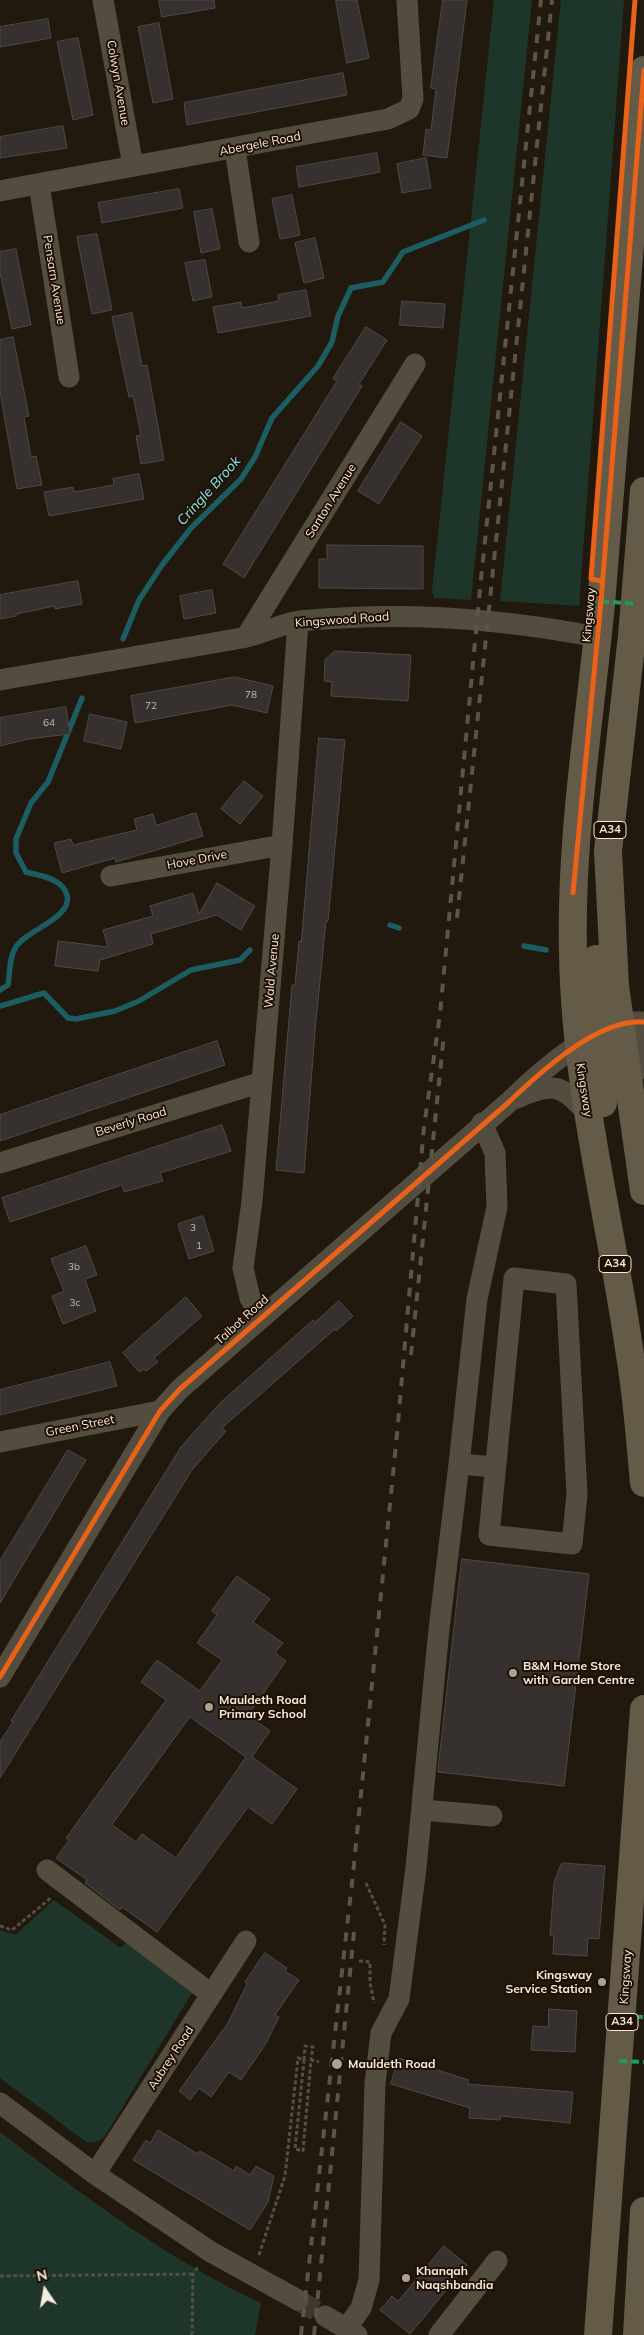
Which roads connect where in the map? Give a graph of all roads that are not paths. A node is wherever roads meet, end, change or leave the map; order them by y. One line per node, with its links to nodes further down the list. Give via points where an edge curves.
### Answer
1 (103, 0): 5 (street, Colwyn Avenue)
2 (408, 0): 4 (street, Abergele Road, via 413,99 409,109 388,119)
3 (644, 70): 14 (highway, Kingsway / A34)
4 (235, 149): 5 (street, Abergele Road); 8 (street)
5 (133, 166): 6 (street, Abergele Road)
6 (38, 184): 7 (street, Abergele Road); 10 (street, Pensarn Avenue)
7 (0, 191)
8 (249, 242)
9 (415, 364): 13 (street, Santon Avenue)
10 (69, 377)
11 (644, 491): 15 (highway, Kingsway / A34)
12 (298, 622): 13 (street, Kingswood Road); 14 (street, Kingswood Road, via 365,616 413,616 544,627); 17 (street, Wald Avenue)
13 (246, 637): 16 (street, Kingswood Road)
14 (597, 637): 19 (highway, Kingsway / A34, via 573,893 572,951)
15 (638, 637): 19 (highway, Kingsway / A34, via 596,924)
16 (0, 680)
17 (282, 845): 18 (street, Hove Drive); 21 (street, Wald Avenue)
18 (111, 876)
19 (618, 1033): 22 (highway, Kingsway / A34); 23 (street, Talbot Road, via 540,1072); 24 (highway, Kingsway / A34); 28 (highway, Kingsway / A34, via 607,1146)
20 (644, 1057): 22 (street)
21 (262, 1082): 26 (street, Beverly Road); 29 (street, Wald Avenue, via 243,1268 250,1298)
22 (629, 1082): 27 (highway, Kingsway / A34)
23 (509, 1102): 24 (street, Talbot Road, via 549,1087 570,1094); 25 (street, Talbot Road)
24 (587, 1114): 28 (highway, Kingsway / A34)
25 (482, 1123): 29 (street, Talbot Road); 32 (street, via 495,1153 497,1207 477,1299)
26 (0, 1163)
27 (644, 1191)
28 (606, 1211): 34 (highway, Kingsway / A34, via 631,1357)
29 (261, 1316): 30 (street, Talbot Road)
30 (160, 1411): 31 (street, Green Street); 35 (street, Talbot Road)
31 (0, 1442)
32 (459, 1464): 33 (street); 37 (street)
33 (494, 1467): 33 (street, via 514,1278 566,1284 577,1494 572,1544 489,1536)
34 (644, 1483)
35 (0, 1677)
36 (644, 1709): 51 (highway, Kingsway / A34)
37 (422, 1810): 38 (street); 49 (street, via 399,1998 381,2033 375,2083 369,2280)
38 (492, 1816)
39 (47, 1870): 41 (street)
40 (246, 1941): 41 (street, Aubrey Road)
41 (211, 1994): 43 (street, Aubrey Road)
42 (0, 2103): 43 (street)
43 (95, 2174): 47 (street, via 211,2252)
44 (644, 2211): 45 (highway)
45 (643, 2255): 52 (highway)
46 (497, 2261): 50 (street)
47 (298, 2300)
48 (325, 2316): 49 (street)
49 (352, 2332)
50 (439, 2335)
51 (598, 2335)
52 (637, 2335)

